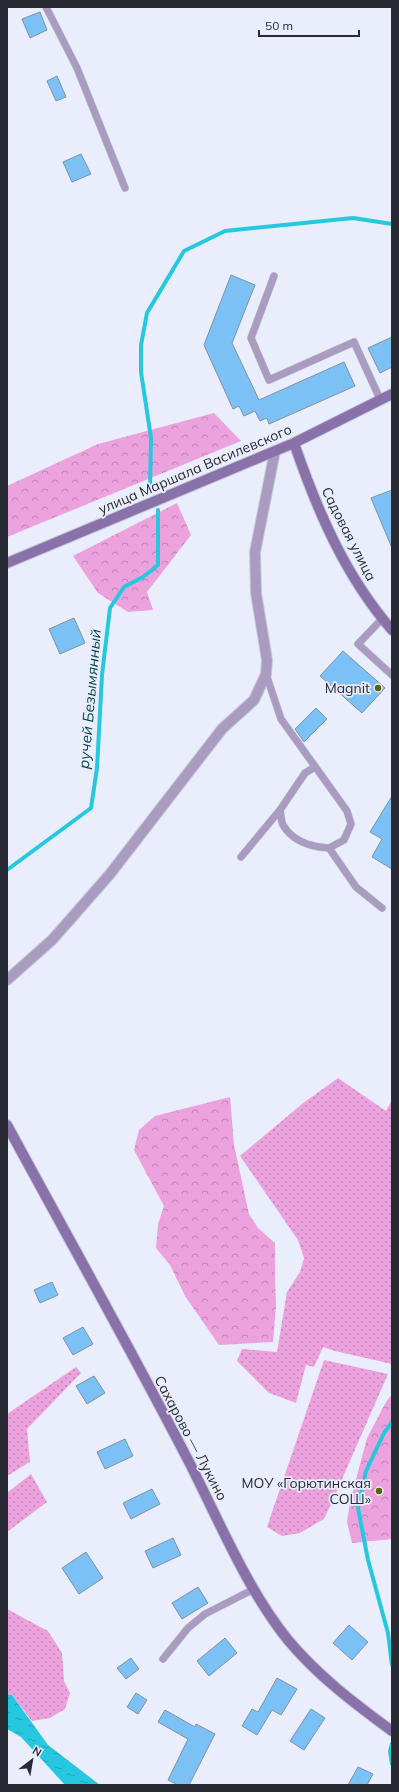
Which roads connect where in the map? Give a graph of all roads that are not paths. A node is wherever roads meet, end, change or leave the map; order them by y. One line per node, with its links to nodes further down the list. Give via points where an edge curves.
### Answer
1 (46, 7): 2 (lane, via 77,68)
2 (125, 188)
3 (274, 276): 5 (lane, via 250,338 269,380 354,342)
4 (392, 394): 5 (street, улица Маршала Василевского)
5 (380, 399): 6 (street, улица Маршала Василевского)
6 (294, 443): 7 (street, улица Маршала Василевского); 9 (street, Садовая улица, via 322,517 359,586)
7 (274, 451): 8 (street, улица Маршала Василевского); 11 (street, via 255,552 256,593 268,660)
8 (7, 563)
9 (382, 619): 10 (street, Садовая улица); 12 (lane, via 358,644)
10 (392, 630)
11 (266, 674): 13 (lane, via 281,719); 18 (street, via 254,700 222,729 110,874 52,940)
12 (392, 674)
13 (315, 767): 14 (lane, via 305,773); 15 (lane, via 347,811 351,824 344,840)
14 (280, 810): 15 (lane, via 283,825 294,838 312,847); 16 (lane)
15 (329, 848): 17 (lane, via 356,887)
16 (241, 857)
17 (382, 908)
18 (7, 980)
19 (7, 1124): 20 (street, Сахарово — Лукино, via 187,1457)
20 (254, 1589): 21 (lane, via 205,1614 188,1628); 22 (street, Сахарово — Лукино, via 288,1640 309,1662 352,1701)
21 (163, 1659)
22 (392, 1731)

